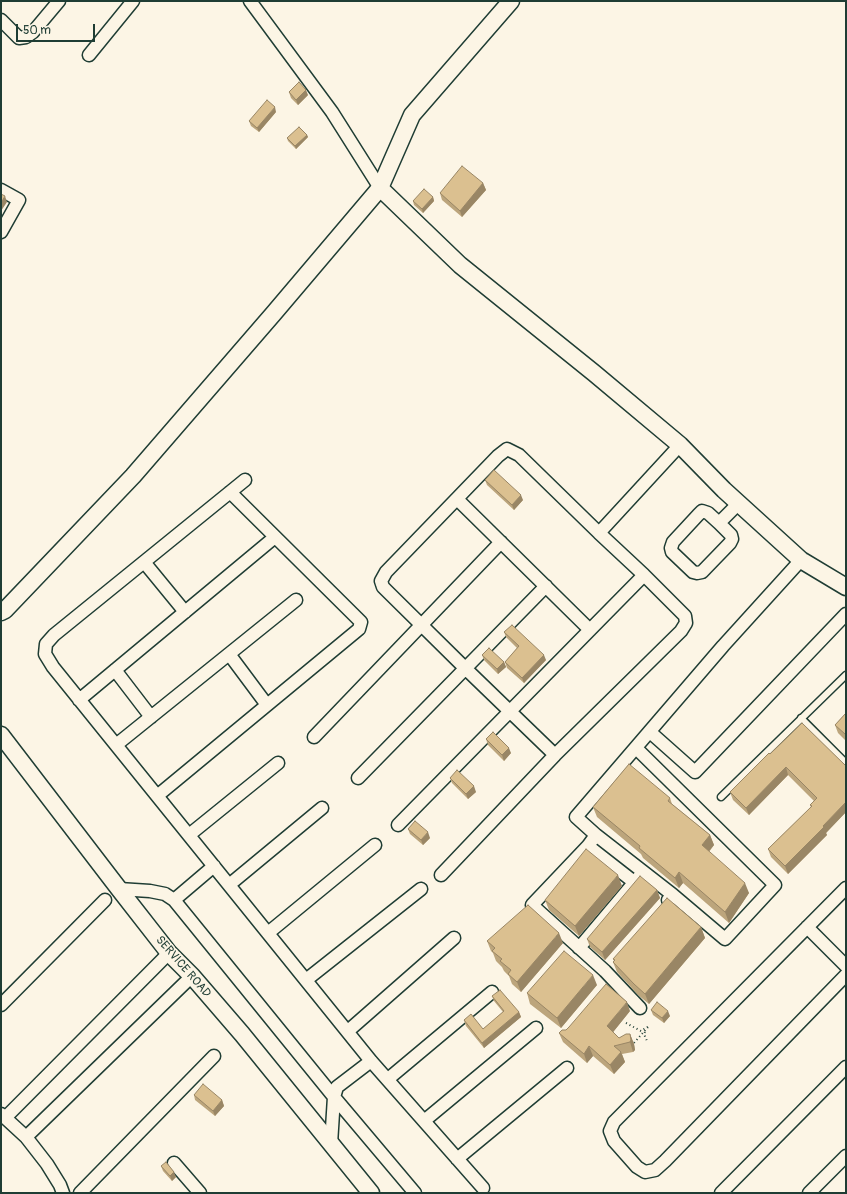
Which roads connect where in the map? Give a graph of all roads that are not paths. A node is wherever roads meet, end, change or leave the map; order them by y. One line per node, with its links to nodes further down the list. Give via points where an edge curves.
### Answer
1 (59, 1): 5 (street, via 26,37 19,38)
2 (132, 1): 6 (street)
3 (250, 1): 7 (street, via 332,112)
4 (510, 1): 7 (street, via 412,115)
5 (1, 20)
6 (89, 55)
7 (380, 188): 10 (street, via 460,265); 25 (street, via 133,476)
8 (1, 190): 9 (street, via 19,200)
9 (1, 232)
10 (680, 445): 14 (street); 16 (street)
11 (245, 480): 12 (street)
12 (230, 492): 17 (street); 20 (street)
13 (457, 499): 16 (street, via 507,449 519,455); 18 (street); 28 (street, via 386,572 381,581 383,587)
14 (739, 503): 15 (street); 19 (street)
15 (720, 523): 15 (street, via 732,539 702,572 693,572 672,552 673,542 702,511)
16 (599, 533): 21 (street)
17 (275, 537): 26 (street); 35 (street, via 360,622 359,629)
18 (502, 542): 22 (street); 28 (street)
19 (801, 560): 23 (street); 39 (street)
20 (144, 562): 26 (street); 34 (street, via 46,644 45,654 52,667)
21 (644, 575): 29 (street); 44 (street, via 685,616 686,623 681,631)
22 (546, 586): 29 (street); 31 (street)
23 (846, 587)
24 (296, 600): 30 (street)
25 (1, 612)
26 (185, 612): 32 (street)
27 (846, 614): 39 (street, via 695,772)
28 (421, 624): 31 (street); 41 (street)
29 (590, 630): 36 (street)
30 (229, 654): 35 (street); 37 (street)
31 (465, 668): 36 (street); 47 (street)
32 (115, 670): 34 (street); 37 (street)
33 (846, 674): 38 (lane)
34 (79, 700): 42 (street)
35 (267, 705): 48 (street)
36 (511, 712): 44 (street); 51 (street)
37 (151, 717): 42 (street)
38 (801, 718): 46 (lane); 49 (lane)
39 (650, 732): 43 (street)
40 (1, 735): 62 (street, SERVICE ROAD)
41 (314, 737)
42 (116, 745): 48 (street)
43 (636, 748): 53 (street, via 576,817); 64 (street, via 775,885 725,939)
44 (555, 754): 58 (street)
45 (278, 763): 52 (street)
46 (846, 763)
47 (358, 778)
48 (157, 796): 52 (street)
49 (721, 797)
50 (322, 808): 60 (street)
51 (398, 826)
52 (189, 835): 56 (street)
53 (596, 836): 55 (street); 57 (street)
54 (376, 845): 69 (street)
55 (588, 846): 59 (street); 71 (street, via 529,908)
56 (214, 866): 60 (street); 66 (street)
57 (643, 872): 59 (street); 64 (street)
58 (441, 875)
59 (634, 882): 71 (street)
60 (229, 885): 69 (street)
61 (846, 888): 68 (street)
62 (119, 889): 66 (street, via 150,891 165,894); 72 (street, SERVICE ROAD)
63 (421, 889): 78 (street)
64 (673, 895): 67 (street)
65 (105, 900): 80 (street)
66 (174, 900): 89 (street)
67 (662, 907)
68 (807, 927): 74 (street); 75 (street, via 614,1122 610,1131 614,1141 637,1167 646,1172 655,1170)
69 (268, 933): 78 (street)
70 (454, 938): 83 (street)
71 (572, 948): 77 (street)
72 (169, 953): 76 (street, SERVICE ROAD); 90 (street)
73 (615, 960): 77 (street)
74 (846, 966)
75 (846, 975)
76 (192, 976): 92 (street); 93 (street, SERVICE ROAD)
77 (608, 979): 81 (street)
78 (306, 980): 83 (street)
79 (492, 992): 88 (street)
80 (1, 1005)
81 (640, 1008)
82 (536, 1028): 91 (street)
83 (348, 1031): 85 (street)
84 (214, 1056): 99 (street)
85 (372, 1061): 88 (street); 89 (street, via 337,1087)
86 (846, 1067): 103 (street)
87 (567, 1068): 95 (street)
88 (388, 1079): 91 (street)
89 (334, 1097): 93 (street); 102 (street)
90 (3, 1116): 92 (street)
91 (424, 1121): 95 (street)
92 (26, 1137): 98 (street, via 47,1164)
93 (331, 1144): 101 (street, SERVICE ROAD)
94 (846, 1156): 104 (street)
95 (457, 1159): 97 (street)
96 (174, 1163): 100 (street)
97 (483, 1188)
98 (63, 1193)
99 (80, 1193)
100 (200, 1193)
101 (371, 1193)
102 (415, 1193)
103 (721, 1193)
104 (809, 1193)

